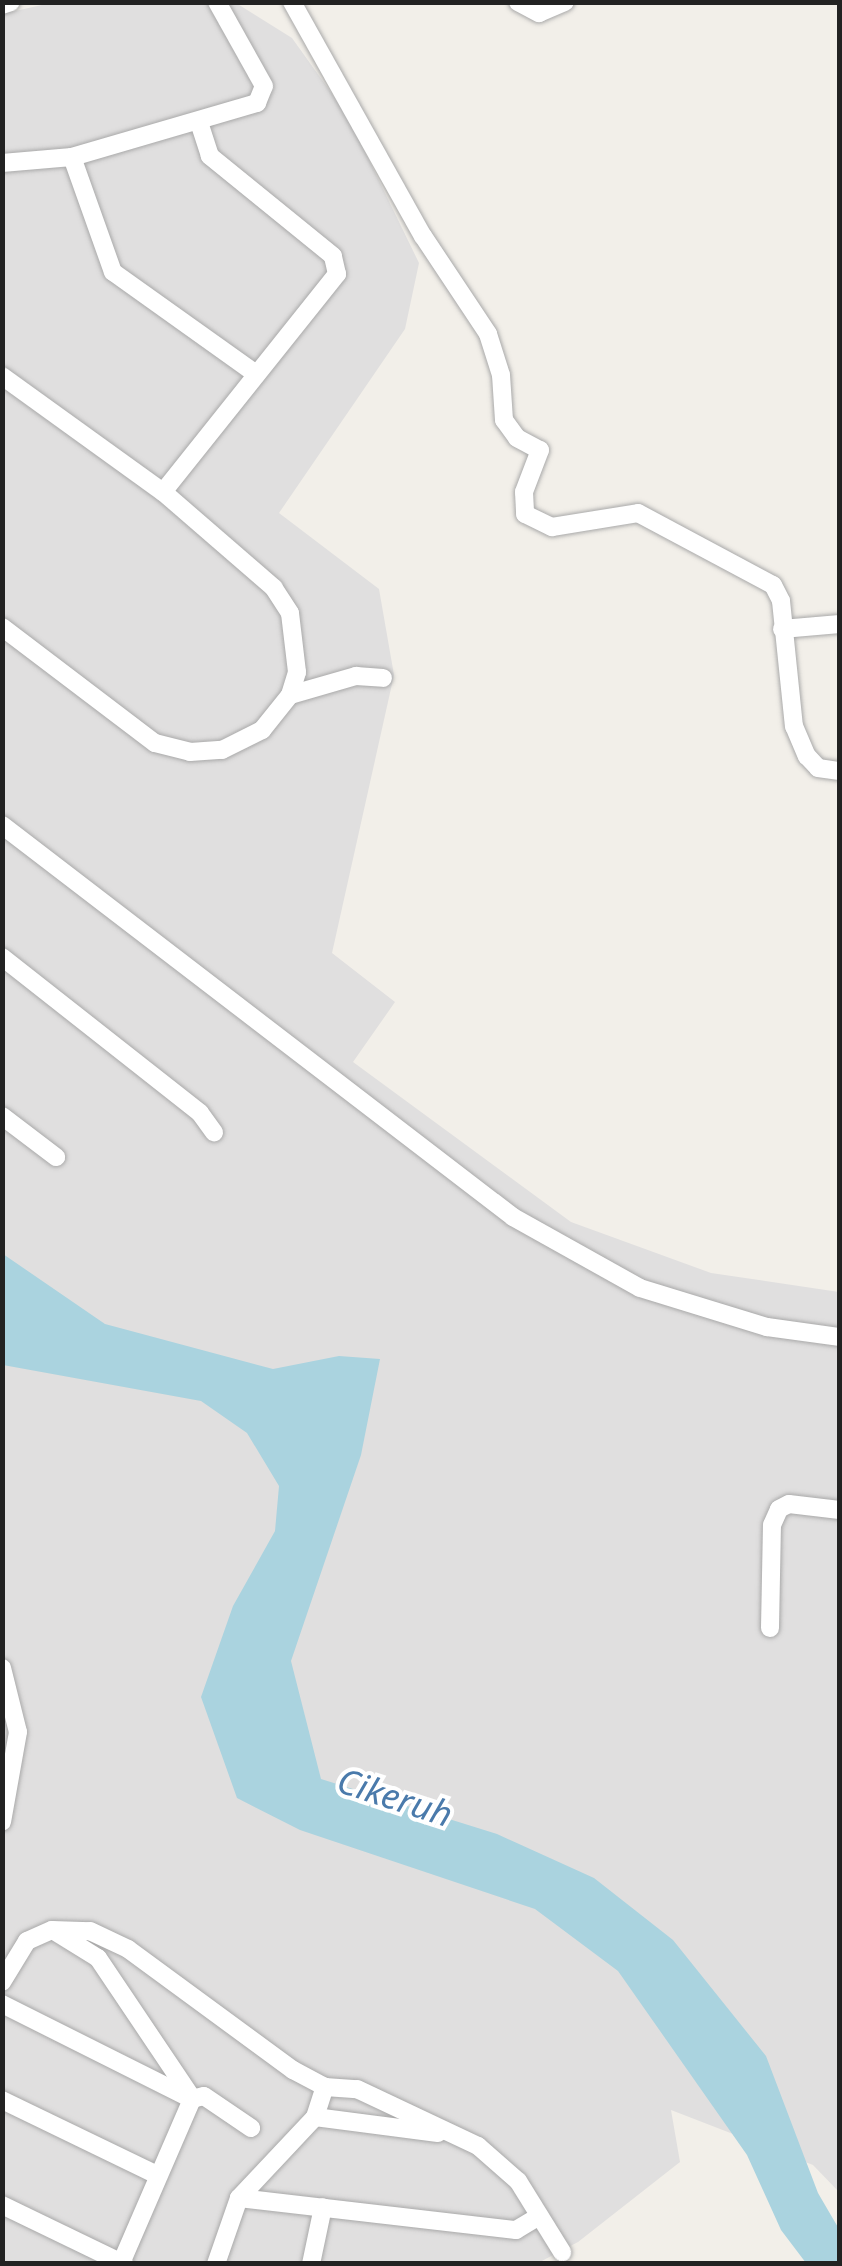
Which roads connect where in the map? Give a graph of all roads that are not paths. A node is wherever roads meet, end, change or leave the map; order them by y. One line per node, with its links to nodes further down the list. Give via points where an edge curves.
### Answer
1 (10, 2): 6 (street)
2 (218, 2): 7 (street, via 264,86 257,102)
3 (292, 2): 15 (street, via 423,236 488,334 501,374 504,420 517,438 540,450 524,492 525,514 552,527 628,513 661,521 774,584)
4 (518, 2): 5 (street, via 538,13)
5 (564, 2)
6 (2, 5)
7 (199, 122): 8 (street); 10 (street, via 221,168 338,265)
8 (72, 157): 9 (street); 10 (street, via 113,272)
9 (2, 163)
10 (256, 374): 12 (street)
11 (2, 376): 12 (street)
12 (163, 492): 17 (street, via 282,600 296,640)
13 (840, 624): 15 (street)
14 (2, 627): 17 (street, via 155,743 190,752 242,742 262,730)
15 (782, 629): 18 (street, via 789,706 802,746 818,768)
16 (382, 678): 17 (street, via 356,676)
17 (290, 695)
18 (840, 771)
19 (2, 825): 24 (street, via 513,1217 640,1288 767,1327)
20 (2, 957): 22 (street, via 200,1113)
21 (2, 1116): 23 (street)
22 (214, 1132)
23 (56, 1157)
24 (840, 1337)
25 (840, 1510): 26 (street, via 789,1504 779,1509 772,1524)
26 (770, 1628)
27 (2, 1668): 28 (street, via 18,1732)
28 (2, 1822)
29 (52, 1930): 30 (street, via 28,1942); 32 (street, via 90,1931 128,1949 293,2070); 33 (street, via 98,1958)
30 (2, 1982)
31 (2, 2004): 33 (street)
32 (325, 2086): 35 (street); 37 (street, via 357,2089)
33 (192, 2099): 36 (street, via 204,2096); 38 (street)
34 (2, 2100): 38 (street)
35 (315, 2117): 37 (street); 39 (street)
36 (251, 2128)
37 (454, 2136): 42 (street, via 518,2182)
38 (157, 2175): 44 (street)
39 (239, 2198): 41 (street); 45 (street)
40 (2, 2205): 44 (street)
41 (323, 2208): 42 (street, via 516,2230); 46 (street)
42 (539, 2216): 43 (street)
43 (562, 2252)
44 (123, 2262)
45 (216, 2264)
46 (311, 2264)

